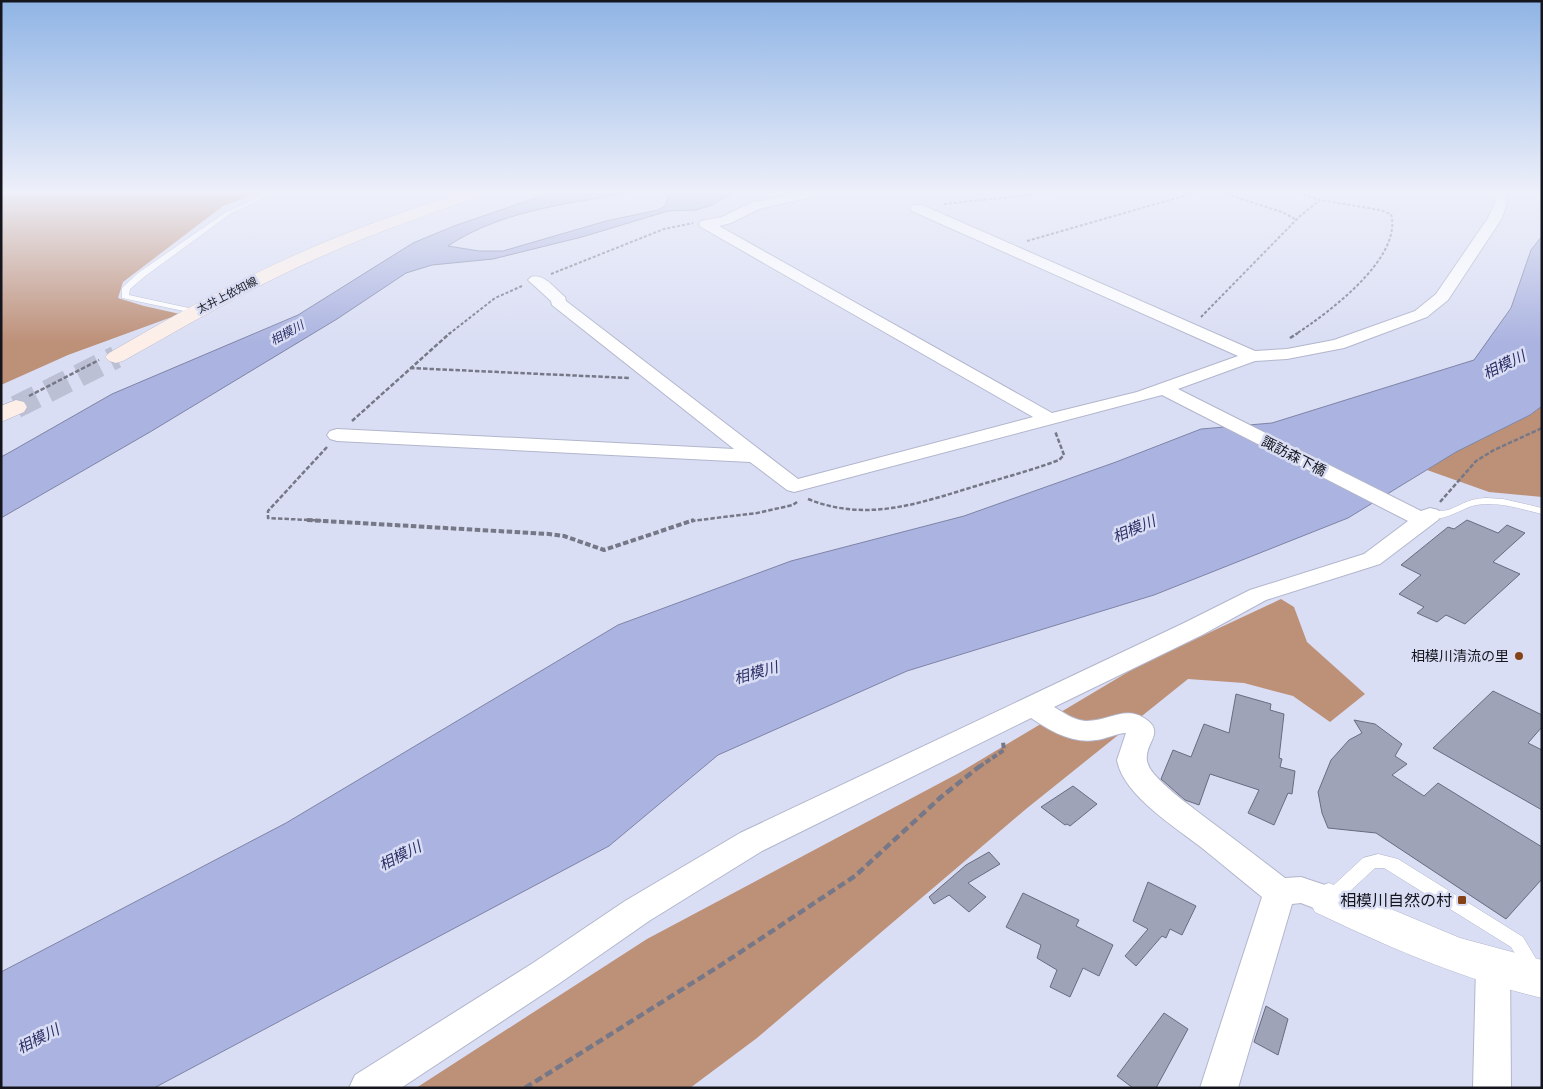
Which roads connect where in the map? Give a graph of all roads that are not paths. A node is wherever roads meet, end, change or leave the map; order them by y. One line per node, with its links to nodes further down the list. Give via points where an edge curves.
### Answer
1 (187, 242): 7 (lane, via 140,275 126,288 125,296)
2 (342, 242): 7 (main road, 太井上依知線, via 287,265)
3 (737, 242): 11 (street)
4 (994, 242): 8 (street)
5 (1479, 242): 8 (street, via 1448,288 1432,307 1421,314 1338,344 1287,354)
6 (536, 280): 13 (street, via 558,302)
7 (195, 312): 9 (main road, 太井上依知線)
8 (1254, 356): 10 (street)
9 (108, 358)
10 (1169, 392): 11 (street); 15 (street, 諏訪森下橋)
11 (1050, 419): 13 (street, via 794,486)
12 (337, 435): 13 (street)
13 (755, 456)
14 (1542, 511): 15 (lane, via 1486,501)
15 (1422, 517): 16 (street, via 1372,559 1258,595)
16 (1033, 706): 17 (street, via 1057,723 1074,730 1088,732 1130,722 1140,729 1141,736 1132,753 1131,763 1138,775 1168,805); 21 (street, via 751,842 637,911)
17 (1280, 892): 18 (street, via 1301,890); 22 (street)
18 (1329, 900): 19 (street, via 1384,926); 20 (lane, via 1368,863 1375,860 1392,864 1517,942)
19 (1493, 966): 20 (street); 23 (street)
20 (1540, 979)
21 (368, 1088)
22 (1219, 1088)
23 (1492, 1088)

